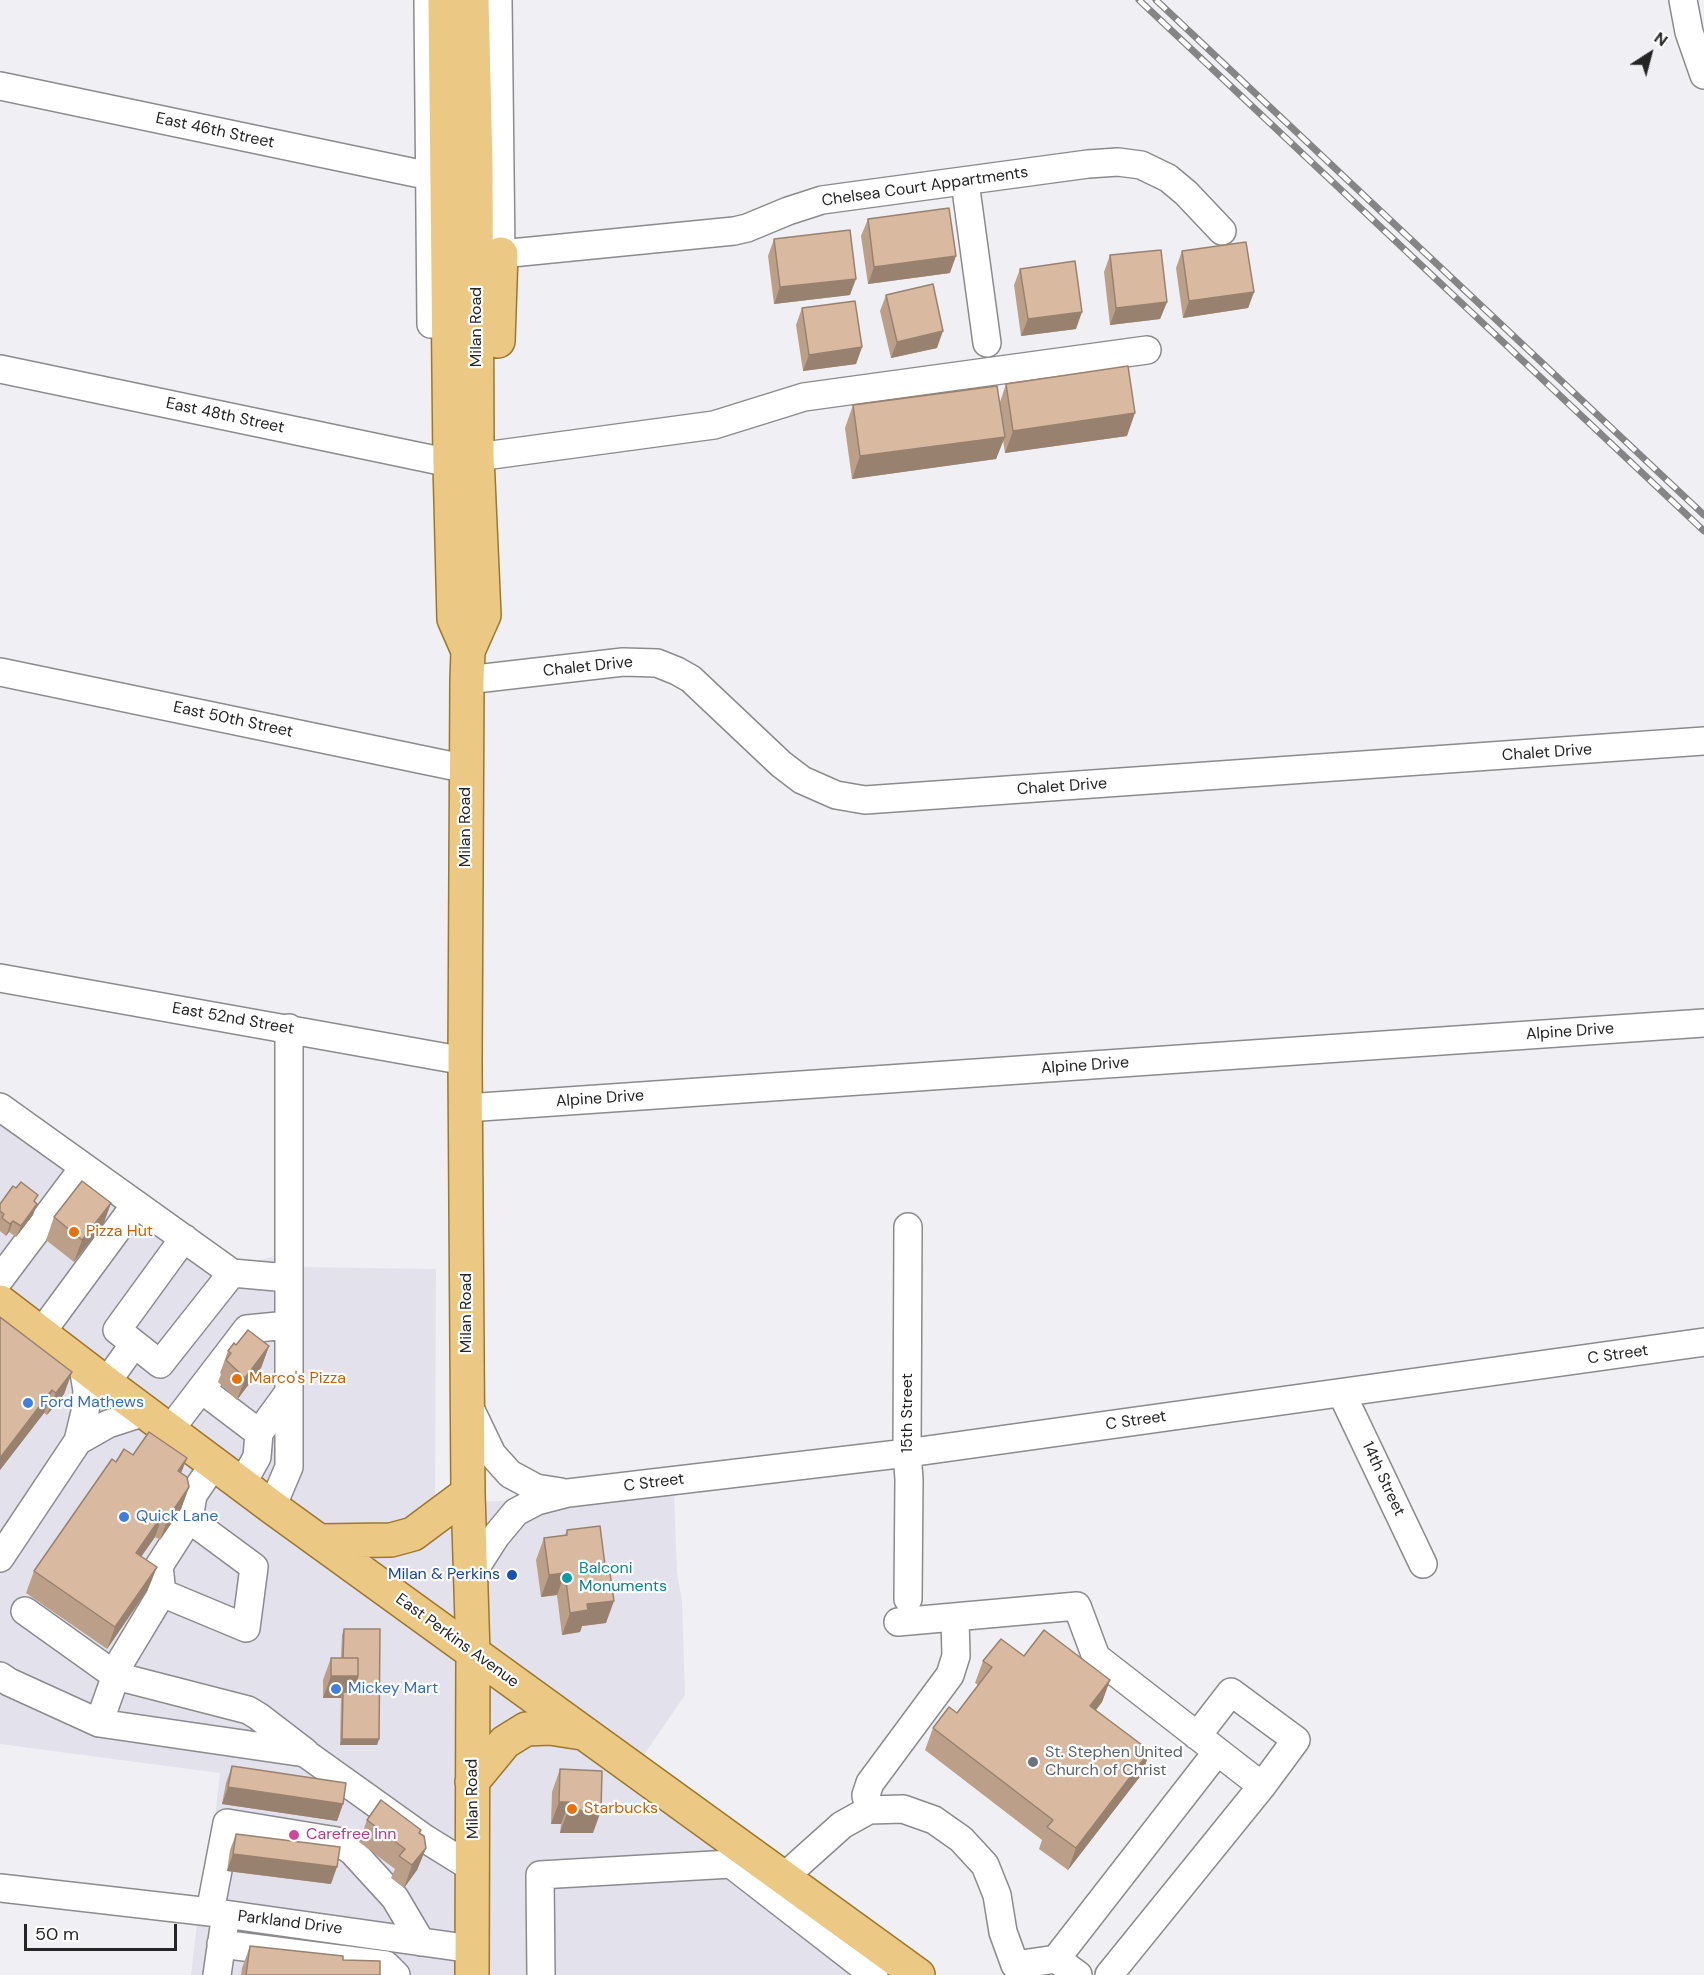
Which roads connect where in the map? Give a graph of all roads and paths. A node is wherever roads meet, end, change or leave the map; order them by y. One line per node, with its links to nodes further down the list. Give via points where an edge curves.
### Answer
1 (428, 0): 8 (street)
2 (445, 0): 16 (main road, Milan Road)
3 (472, 0): 16 (main road, Milan Road, via 476,164)
4 (498, 0): 11 (street)
5 (1683, 0): 6 (street)
6 (1704, 75)
7 (0, 86): 8 (street, East 46th Street)
8 (430, 176): 12 (street)
9 (965, 182): 10 (street, Chelsea Court Appartments, via 1095,163 1133,163 1174,182); 11 (street, Chelsea Court Appartments, via 822,200 734,231); 13 (street)
10 (1222, 231)
11 (501, 254): 16 (main road, via 498,347)
12 (431, 324): 16 (main road, via 435,401)
13 (987, 343)
14 (1147, 350): 16 (street, East 48th Street, via 804,397 714,425)
15 (0, 369): 16 (street, East 48th Street)
16 (468, 450): 17 (main road, Milan Road, via 484,615)
17 (468, 666): 19 (street, Chalet Drive, via 657,663 690,680 802,780 836,795 865,800); 20 (main road, Milan Road)
18 (0, 672): 20 (street, East 50th Street)
19 (1704, 741)
20 (467, 769): 24 (main road, Milan Road)
21 (0, 978): 23 (street, East 52nd Street)
22 (1704, 1023): 26 (street, Alpine Drive)
23 (289, 1028): 24 (street, East 52nd Street); 32 (street)
24 (465, 1061): 26 (main road, Milan Road)
25 (0, 1107): 27 (street)
26 (466, 1108): 43 (main road, Milan Road)
27 (84, 1167): 28 (street); 33 (street)
28 (136, 1204): 30 (street); 36 (street)
29 (908, 1227): 47 (street, 15th Street)
30 (184, 1238): 31 (street); 38 (street, via 117,1330)
31 (232, 1273): 32 (street); 38 (street, via 160,1364)
32 (288, 1278): 35 (street)
33 (0, 1279)
34 (0, 1302): 36 (main road, East Perkins Avenue)
35 (288, 1325): 40 (street, via 247,1329); 41 (street)
36 (41, 1334): 39 (main road, East Perkins Avenue)
37 (1704, 1342): 42 (street, C Street)
38 (134, 1344): 39 (street)
39 (94, 1375): 44 (main road, East Perkins Avenue); 46 (street)
40 (201, 1389): 44 (street); 45 (street)
41 (289, 1392): 45 (street); 52 (street, via 289,1467)
42 (1342, 1394): 47 (street, C Street); 56 (street, 14th Street)
43 (468, 1403): 50 (main road, Milan Road); 51 (street, C Street, via 492,1454 510,1474 536,1488)
44 (157, 1421): 46 (street, via 108,1424); 48 (main road, East Perkins Avenue)
45 (259, 1433): 49 (street, via 257,1457)
46 (78, 1441): 55 (street)
47 (907, 1453): 51 (street, C Street); 60 (street, 15th Street, via 903,1611)
48 (214, 1464): 49 (main road, East Perkins Avenue); 53 (street, via 193,1495)
49 (242, 1484): 52 (main road, East Perkins Avenue)
50 (468, 1493): 54 (main road, via 413,1534 391,1540); 57 (main road, Milan Road)
51 (568, 1493): 57 (street, C Street, via 537,1501 516,1512)
52 (272, 1507): 54 (main road, East Perkins Avenue)
53 (189, 1519): 58 (street, via 159,1566); 58 (street, via 254,1567 246,1628)
54 (320, 1541): 61 (main road, East Perkins Avenue)
55 (0, 1558)
56 (1423, 1564)
57 (471, 1575): 61 (main road, Milan Road)
58 (162, 1593): 63 (street)
59 (25, 1611): 63 (street)
60 (955, 1617): 66 (street, via 1077,1606 1096,1657); 70 (street, via 956,1656 950,1675 870,1783 866,1795)
61 (473, 1654): 65 (main road, East Perkins Avenue); 68 (main road, Milan Road)
62 (0, 1676): 64 (street)
63 (116, 1676): 64 (street); 67 (street, via 248,1710)
64 (99, 1723): 67 (street)
65 (586, 1734): 68 (main road, via 526,1729 505,1742); 72 (main road, East Perkins Avenue)
66 (1207, 1744): 69 (street); 69 (street, via 1231,1692 1296,1740); 78 (street)
67 (305, 1753): 71 (street)
68 (472, 1782): 71 (main road, Milan Road)
69 (1262, 1786): 88 (street)
70 (869, 1810): 72 (street, via 842,1825); 82 (street, via 903,1809 934,1820 985,1865 997,1894)
71 (474, 1869): 80 (main road, Milan Road)
72 (784, 1876): 81 (main road, East Perkins Avenue)
73 (0, 1887): 74 (street, Parkland Drive)
74 (218, 1913): 75 (street, Parkland Drive); 76 (street, via 227,1823 337,1841 352,1851 395,1898); 77 (street)
75 (350, 1931): 76 (street, Parkland Drive); 79 (street)
76 (421, 1942): 80 (street, Parkland Drive)
77 (221, 1944): 79 (street); 83 (street)
78 (1056, 1959): 82 (street); 87 (street)
79 (348, 1960): 84 (street, via 386,1965)
80 (472, 1962)
81 (864, 1964): 85 (street, via 731,1864 540,1875); 86 (main road, East Perkins Avenue)
82 (1011, 1970)
83 (217, 1975)
84 (396, 1975)
85 (541, 1975)
86 (918, 1975)
87 (1078, 1975)
88 (1108, 1975)

